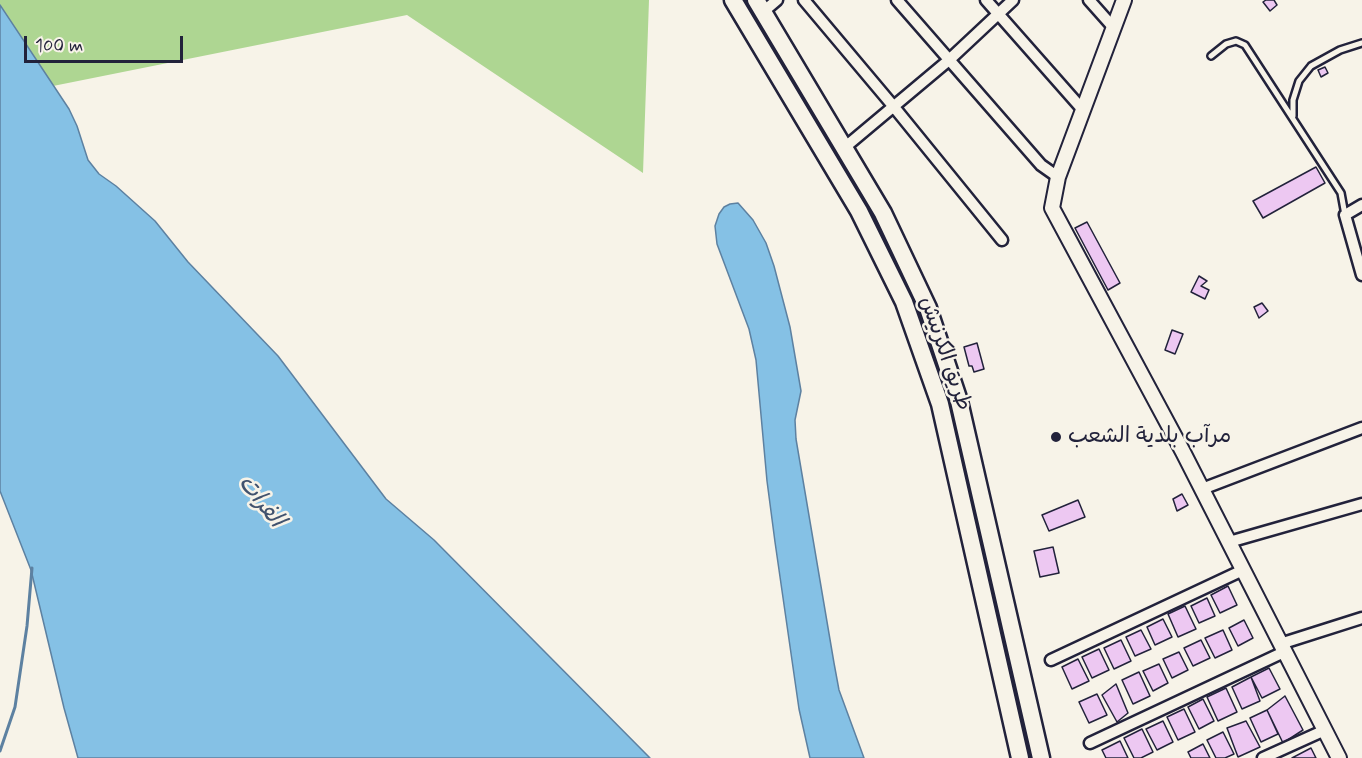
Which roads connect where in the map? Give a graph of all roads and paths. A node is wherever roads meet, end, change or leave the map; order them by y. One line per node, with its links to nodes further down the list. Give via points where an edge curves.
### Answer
1 (733, 0): 34 (main road, طريق الكرنيش, via 859,211 904,302 940,404)
2 (777, 0): 9 (street)
3 (804, 0): 15 (street)
4 (897, 0): 14 (street)
5 (986, 0): 10 (street)
6 (1013, 0): 10 (street)
7 (1089, 0): 11 (street)
8 (1124, 0): 11 (street)
9 (759, 6): 18 (main road, طريق الكرنيش)
10 (999, 14): 14 (street); 16 (street)
11 (1113, 27): 16 (street)
12 (1362, 43): 17 (lane, via 1311,66 1299,81)
13 (1211, 56): 17 (lane, via 1226,44 1236,41 1245,45)
14 (950, 60): 15 (street); 19 (street, via 1041,165)
15 (894, 106): 18 (street); 22 (street)
16 (1083, 110): 19 (street)
17 (1293, 118): 21 (lane, via 1341,193)
18 (844, 148): 35 (main road, طريق الكرنيش, via 884,213 928,308 959,401)
19 (1058, 177): 25 (street, via 1052,208)
20 (1362, 205): 21 (street)
21 (1345, 214): 23 (street)
22 (1002, 240)
23 (1362, 275)
24 (1362, 428): 25 (street)
25 (1202, 489): 27 (street)
26 (1362, 504): 27 (street)
27 (1229, 542): 28 (street)
28 (1243, 570): 30 (street); 31 (street)
29 (1362, 618): 30 (street)
30 (1282, 648): 32 (street); 33 (street)
31 (1051, 660)
32 (1325, 730): 36 (street); 37 (street)
33 (1090, 743)
34 (1020, 758)
35 (1041, 758)
36 (1263, 758)
37 (1339, 758)

